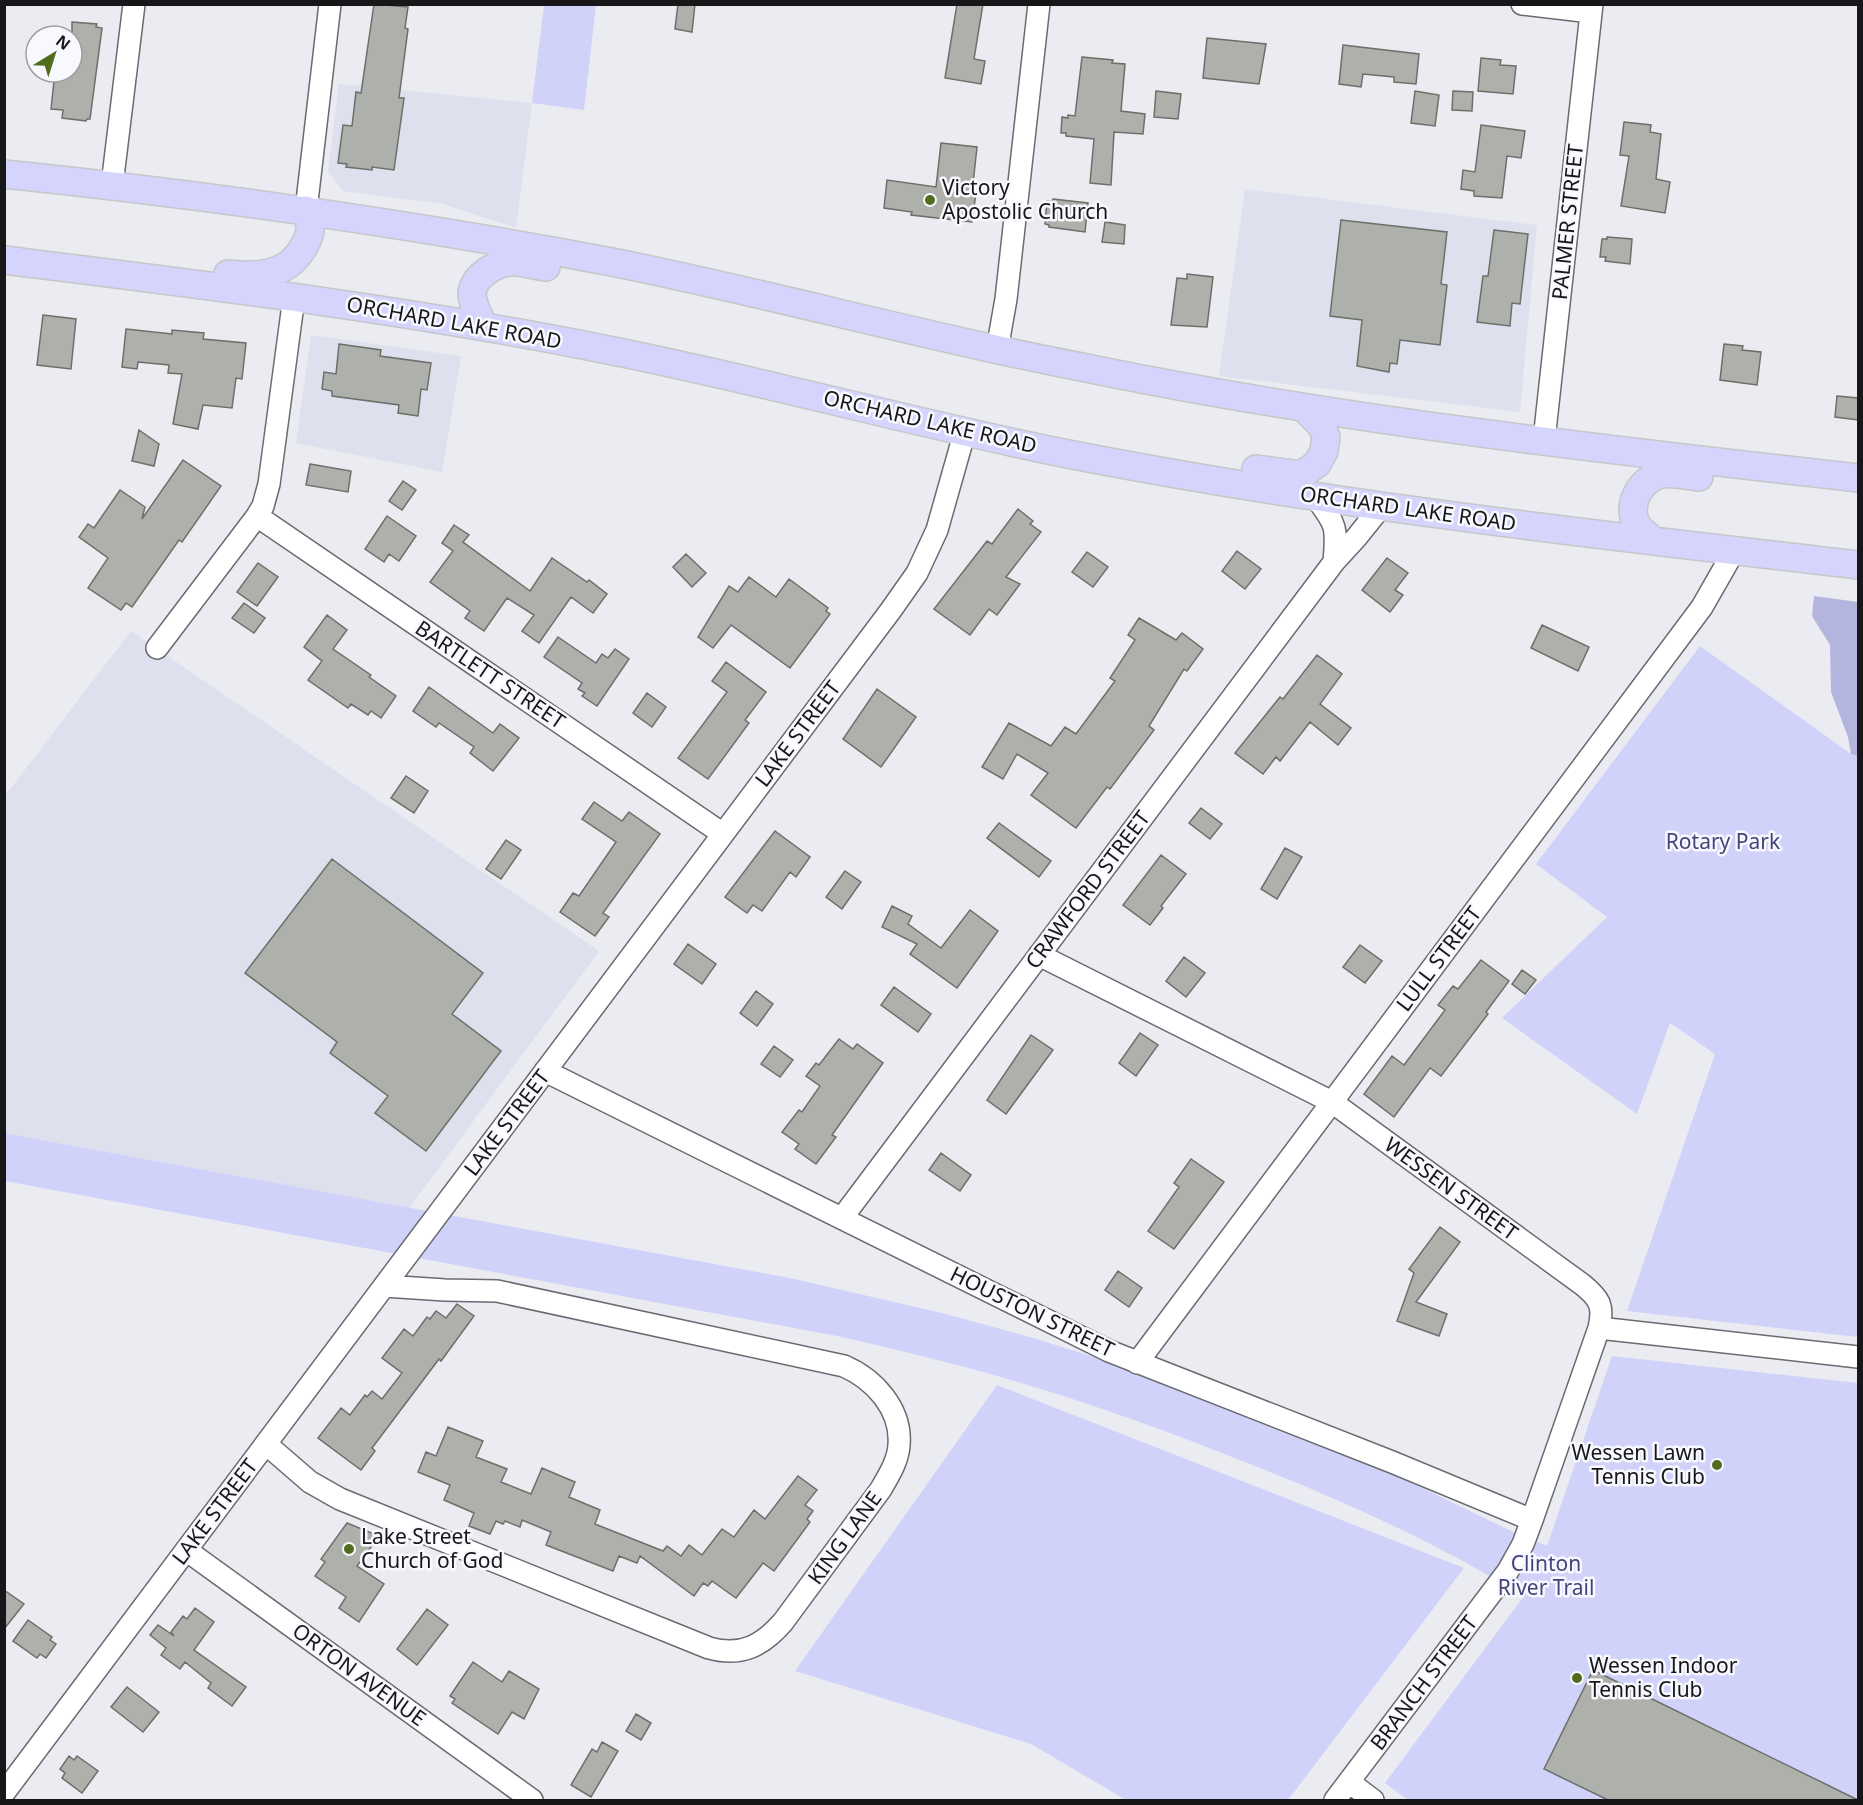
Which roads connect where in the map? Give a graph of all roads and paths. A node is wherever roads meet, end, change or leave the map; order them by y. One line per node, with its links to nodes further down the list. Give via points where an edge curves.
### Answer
1 (134, 4): 7 (street)
2 (330, 4): 9 (street)
3 (1039, 4): 14 (street)
4 (1522, 4): 5 (street)
5 (1592, 8): 17 (street, PALMER STREET)
6 (4, 174): 7 (main road)
7 (112, 185): 8 (main road, via 90,201); 9 (main road)
8 (4, 192)
9 (306, 210): 10 (main road, via 310,229 305,245 288,266 269,273 247,276 36,251); 12 (main road, via 447,232)
10 (8, 261): 11 (main road, ORCHARD LAKE ROAD)
11 (294, 297): 13 (main road, ORCHARD LAKE ROAD); 23 (street, via 269,484)
12 (781, 298): 13 (main road, via 746,309 516,261 493,267 472,292 473,304); 14 (main road)
13 (484, 326): 16 (main road, ORCHARD LAKE ROAD, via 605,349)
14 (997, 350): 15 (main road)
15 (1304, 408): 17 (main road); 18 (main road, via 1322,426 1326,437 1317,464 1301,475 1084,439)
16 (965, 431): 18 (main road, ORCHARD LAKE ROAD); 29 (street, LAKE STREET, via 937,530 917,573)
17 (1544, 440): 19 (main road)
18 (1064, 453): 21 (main road, ORCHARD LAKE ROAD)
19 (1858, 478)
20 (1858, 495): 24 (main road, via 1665,474 1640,488 1633,511 1635,523)
21 (1316, 498): 22 (main road, ORCHARD LAKE ROAD); 26 (street, via 1334,524)
22 (1381, 507): 24 (main road, ORCHARD LAKE ROAD); 26 (street, CRAWFORD STREET)
23 (257, 516): 28 (street); 29 (street, BARTLETT STREET)
24 (1654, 541): 25 (main road, ORCHARD LAKE ROAD)
25 (1734, 550): 27 (main road, ORCHARD LAKE ROAD); 32 (street, LULL STREET, via 1702,607)
26 (1334, 562): 30 (street, CRAWFORD STREET)
27 (1858, 565)
28 (156, 648)
29 (723, 834): 31 (street, LAKE STREET)
30 (1039, 955): 32 (street, WESSEN STREET); 33 (street, CRAWFORD STREET)
31 (545, 1071): 33 (street, HOUSTON STREET); 34 (street, LAKE STREET)
32 (1332, 1102): 35 (street, WESSEN STREET, via 1598,1297); 37 (street, LULL STREET)
33 (842, 1218): 37 (street, HOUSTON STREET)
34 (384, 1286): 38 (street, LAKE STREET); 38 (street, KING LANE, via 503,1292 843,1366 869,1380 888,1404 899,1437 894,1465 881,1489 783,1622 757,1644 729,1652 709,1648 340,1499 309,1482)
35 (1599, 1329): 36 (street); 39 (street, BRANCH STREET)
36 (1858, 1357)
37 (1137, 1363): 39 (street, HOUSTON STREET)
38 (266, 1443): 40 (street, LAKE STREET)
39 (1532, 1520): 41 (street, BRANCH STREET, via 1508,1571)
40 (186, 1550): 42 (street, LAKE STREET); 43 (street, ORTON AVENUE)
41 (1349, 1782): 44 (street, BRANCH STREET); 45 (street)
42 (4, 1792)
43 (532, 1800)
44 (1335, 1800)
45 (1373, 1800)

